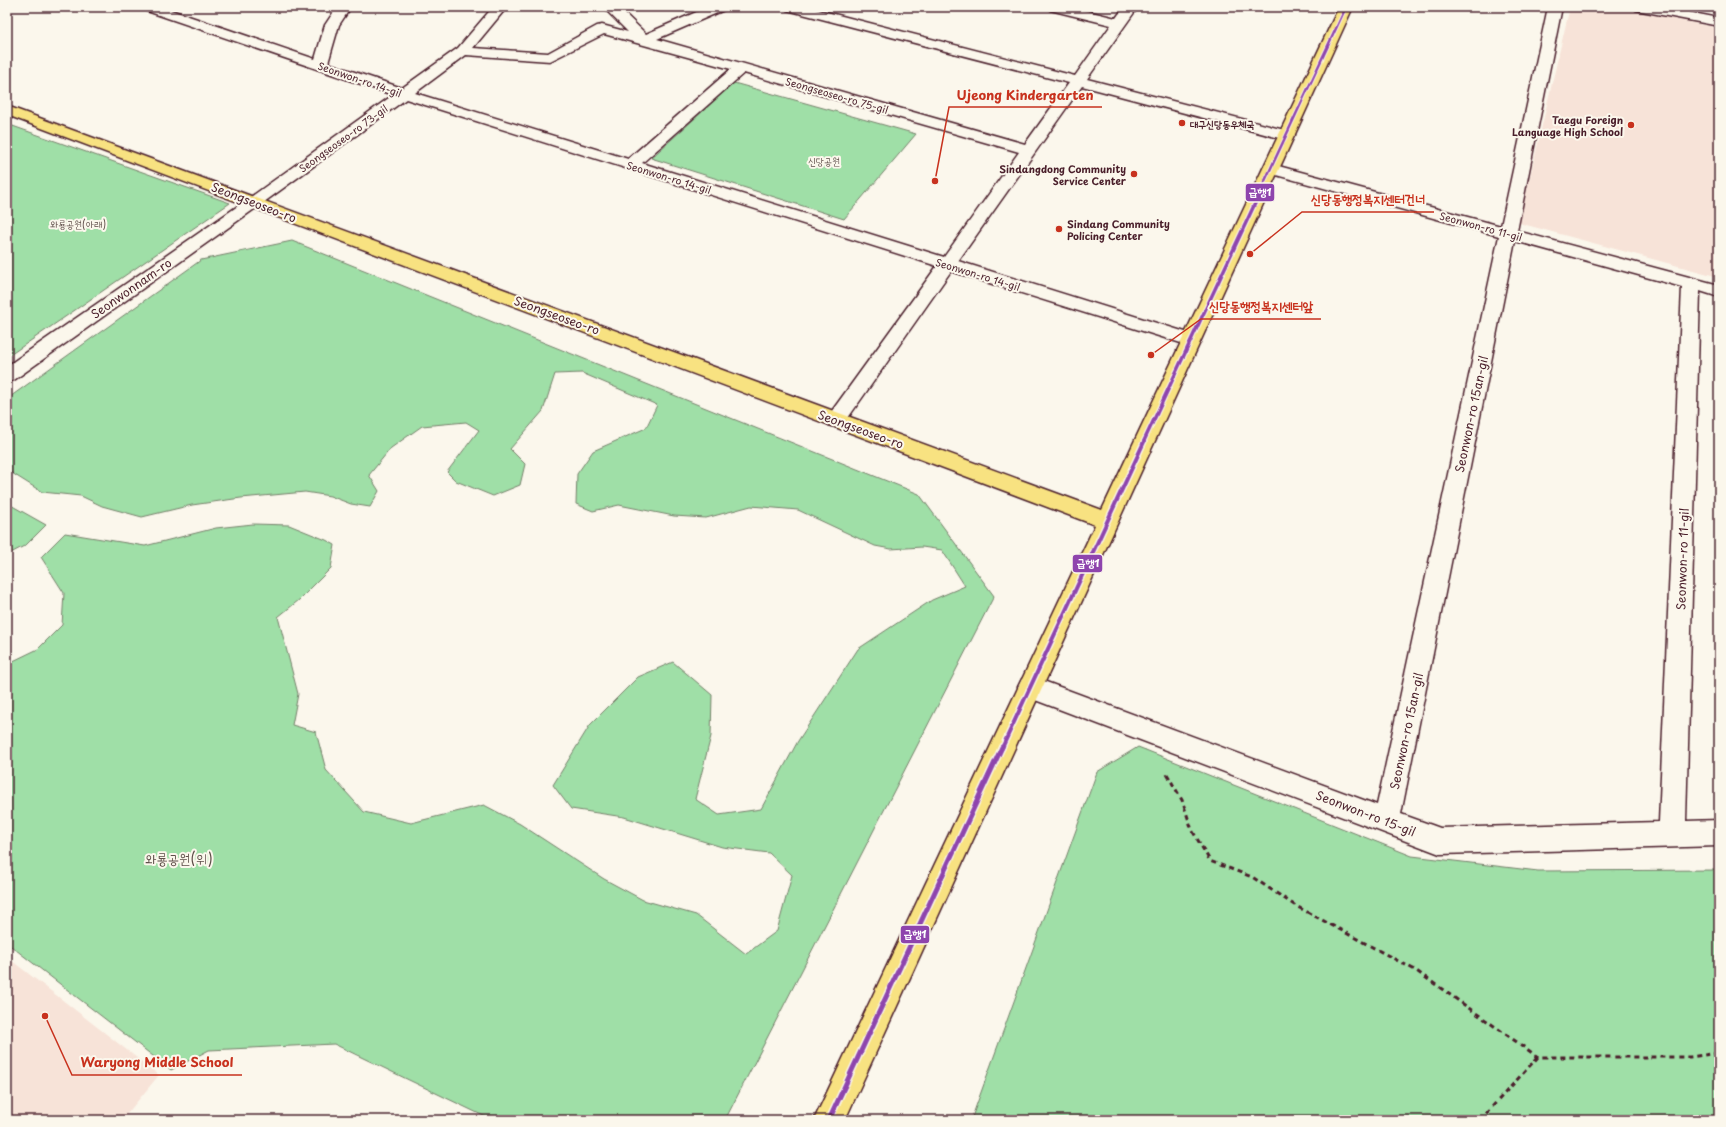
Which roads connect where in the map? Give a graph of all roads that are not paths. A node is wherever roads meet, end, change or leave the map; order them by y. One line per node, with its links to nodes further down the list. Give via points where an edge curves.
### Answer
1 (148, 7): 17 (street, Seonwon-ro 14-gil)
2 (344, 7): 17 (street, via 332,25)
3 (500, 7): 16 (street, Seongseoseo-ro 73-gil)
4 (610, 7): 15 (street)
5 (719, 7): 15 (street)
6 (792, 7): 19 (street)
7 (1055, 7): 14 (street)
8 (1131, 7): 14 (street)
9 (1346, 7): 22 (main road)
10 (1555, 7): 27 (street, Seonwon-ro 15an-gil)
11 (1641, 7): 12 (street)
12 (1704, 13): 13 (street)
13 (1719, 22)
14 (1119, 23): 19 (street)
15 (644, 40): 16 (street, Seongseoseo-ro 75-gil, via 602,29 550,57); 18 (street, Seongseoseo-ro 75-gil)
16 (463, 51): 20 (street, Seongseoseo-ro 73-gil)
17 (320, 66): 20 (street, Seonwon-ro 14-gil)
18 (741, 68): 23 (street, Seongseoseo-ro 75-gil); 24 (street)
19 (1078, 81): 22 (street); 23 (street)
20 (404, 94): 24 (street, Seonwon-ro 14-gil); 26 (street, Seongseoseo-ro 73-gil)
21 (7, 110): 26 (main road, Seongseoseo-ro)
22 (1287, 135): 25 (main road)
23 (1029, 150): 28 (street)
24 (630, 165): 28 (street, Seonwon-ro 14-gil)
25 (1271, 169): 27 (street, Seonwon-ro 11-gil); 31 (main road)
26 (254, 202): 32 (street, Seonwonnam-ro); 33 (main road, Seongseoseo-ro)
27 (1508, 233): 29 (street, Seonwon-ro 11-gil); 36 (street, Seonwon-ro 15an-gil)
28 (948, 264): 31 (street, Seonwon-ro 14-gil); 33 (street)
29 (1692, 283): 30 (street, Seonwon-ro 11-gil); 38 (street, Seonwon-ro 11-gil)
30 (1719, 291)
31 (1191, 340): 34 (main road)
32 (7, 374)
33 (836, 420): 34 (main road, Seongseoseo-ro)
34 (1108, 521): 35 (main road)
35 (1030, 687): 36 (street, Seonwon-ro 15-gil); 39 (main road)
36 (1387, 821): 38 (street, Seonwon-ro 15-gil, via 1440,841)
37 (1719, 833): 38 (street, Seonwon-ro 15-gil)
38 (1672, 834)
39 (829, 1120)

